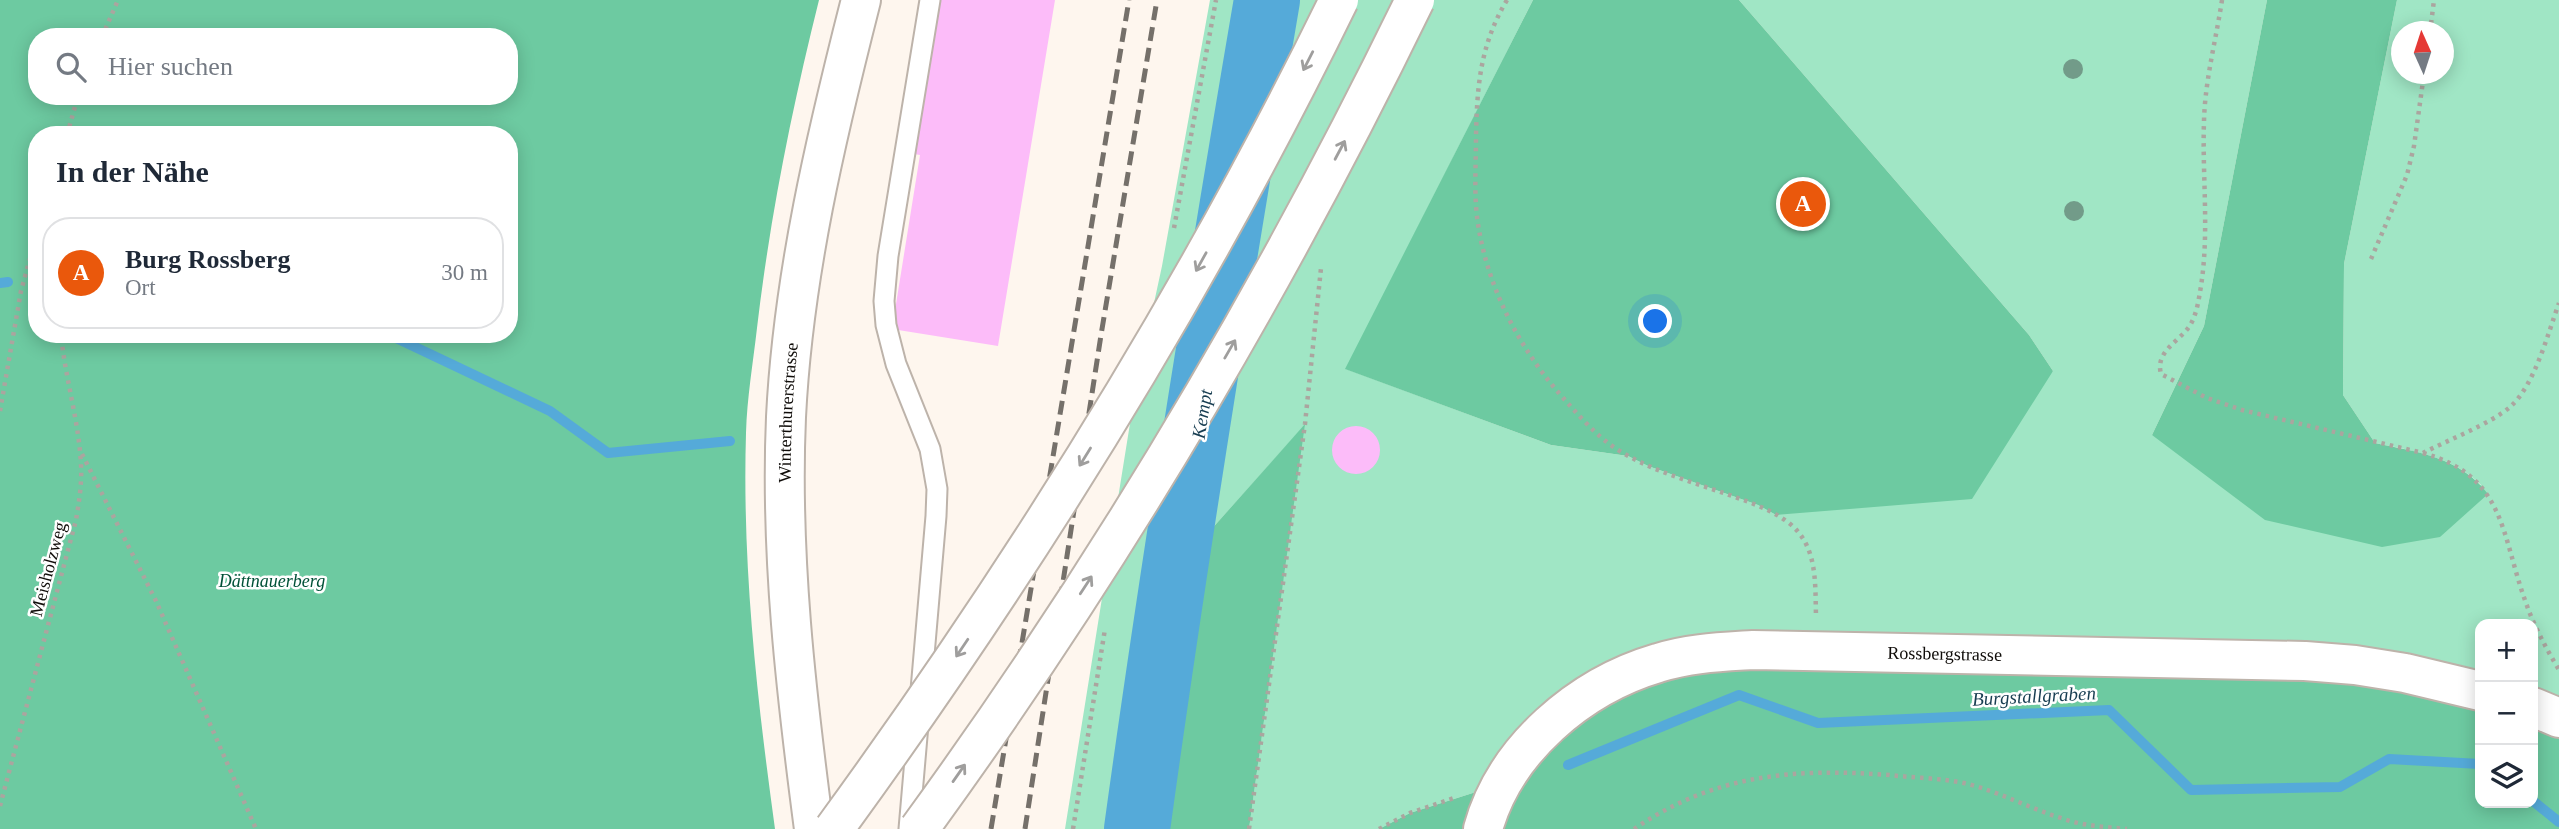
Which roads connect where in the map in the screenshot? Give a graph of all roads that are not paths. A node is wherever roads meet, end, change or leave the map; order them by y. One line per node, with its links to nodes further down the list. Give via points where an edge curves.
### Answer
1 (861, 0): 8 (main road, Winterthurerstrasse, via 811,214 786,415 788,586)
2 (930, 0): 10 (lane, via 884,293 888,338 930,449 937,489)
3 (1339, 0): 9 (main road, one-way to 9, bridge, via 1241,189 1106,424 940,680)
4 (1415, 0): 11 (main road, one-way to 4, bridge, via 1052,638 1171,449 1308,211)
5 (2475, 690): 12 (main road, Rossbergstrasse, via 2405,673 2305,661 1719,652 1657,663 1629,674 1565,713 1519,758 1501,784)
6 (2538, 709): 7 (main road)
7 (2559, 718)
8 (814, 829)
9 (834, 829)
10 (909, 829)
11 (919, 829)
12 (1483, 829)

